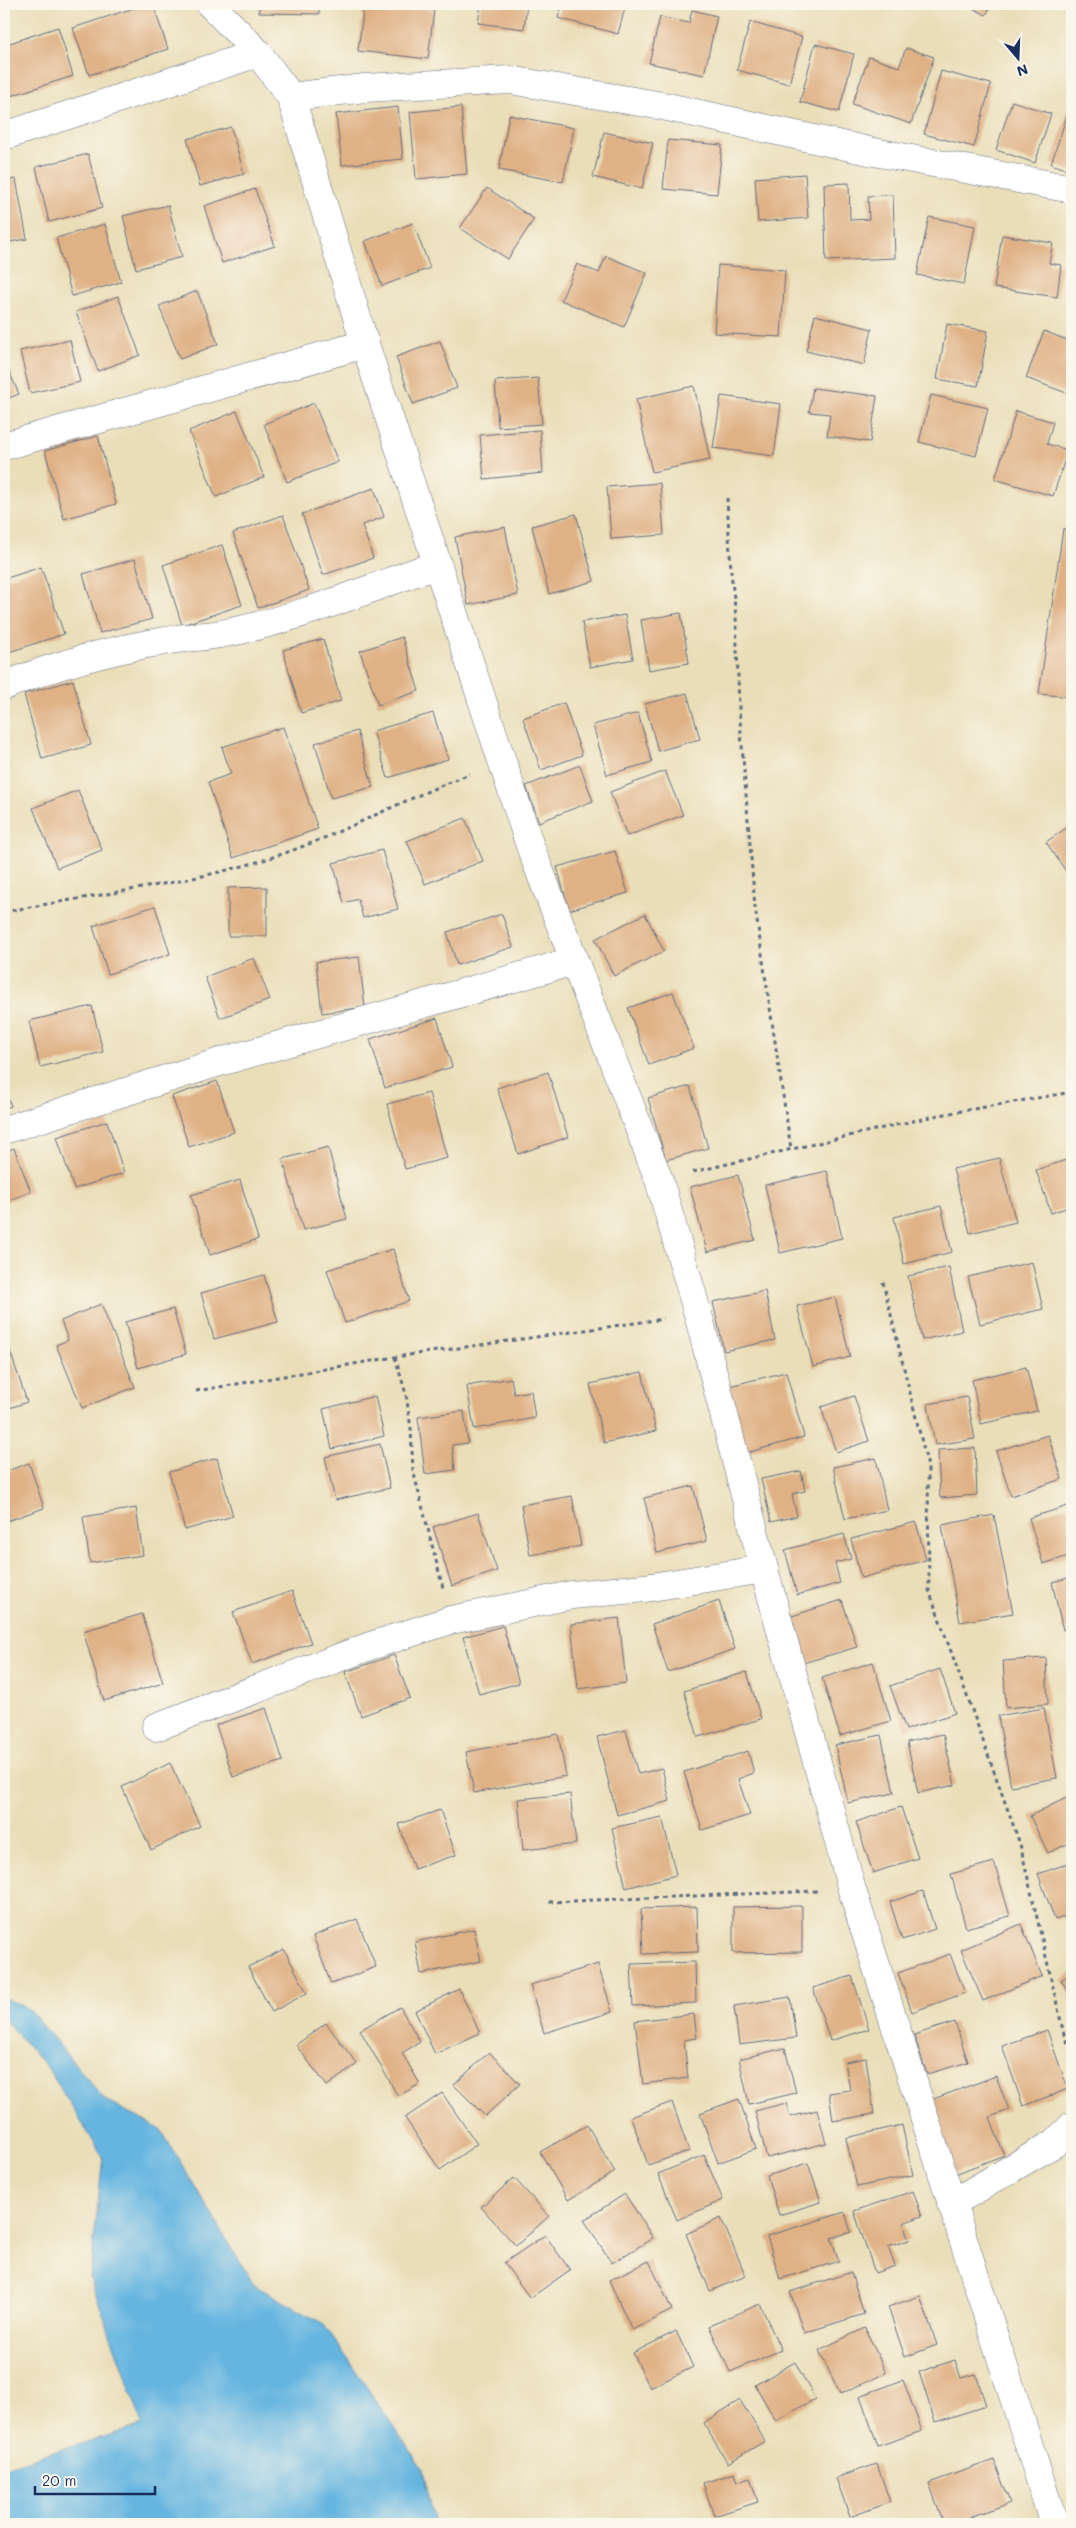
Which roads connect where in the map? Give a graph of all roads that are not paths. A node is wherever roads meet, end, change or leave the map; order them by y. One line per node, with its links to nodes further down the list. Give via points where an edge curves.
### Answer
1 (210, 4): 2 (street)
2 (258, 53): 3 (street); 4 (street)
3 (291, 96): 5 (street, via 365,88 510,80 663,106 869,151); 6 (street)
4 (4, 136)
5 (1072, 189)
6 (365, 344): 7 (street); 8 (street)
7 (4, 446)
8 (436, 565): 9 (street, via 288,617 221,634 121,650 61,665); 10 (street, via 530,846)
9 (4, 686)
10 (574, 961): 11 (street, via 220,1062); 12 (street, via 658,1180 698,1314)
11 (4, 1130)
12 (764, 1569): 13 (street, via 645,1588 572,1595 451,1620 370,1646); 15 (street, via 852,1890)
13 (156, 1727)
14 (1072, 2126): 15 (street, via 1055,2143)
15 (951, 2204): 16 (street)
16 (1054, 2524)

